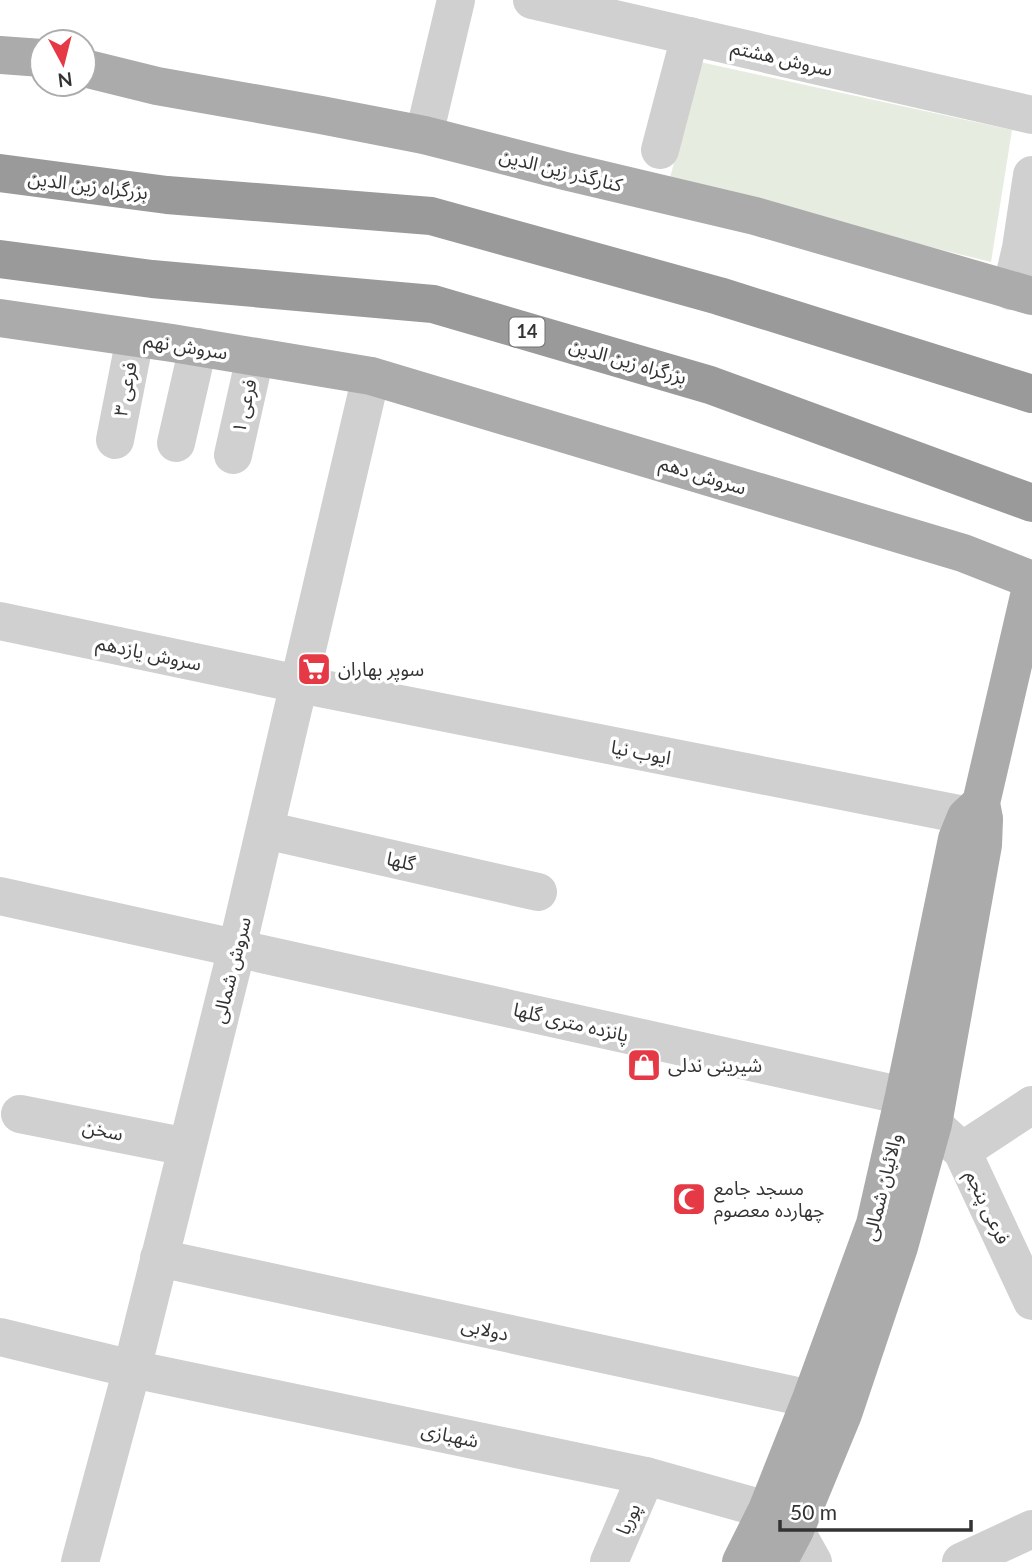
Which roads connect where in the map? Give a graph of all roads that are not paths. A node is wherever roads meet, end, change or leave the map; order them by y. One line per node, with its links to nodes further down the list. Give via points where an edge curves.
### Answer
1 (456, 0): 8 (street)
2 (532, 0): 3 (street, سروش هشتم)
3 (690, 36): 7 (street, سروش هشتم); 9 (street)
4 (0, 55): 5 (main road)
5 (28, 57)
6 (98, 71): 8 (main road, کنارگذر زین الدین)
7 (1032, 115)
8 (424, 135): 13 (main road, کنارگذر زین الدین, via 755,216)
9 (660, 150)
10 (0, 173): 19 (highway, بزرگراه زین الدین, via 167,194 431,216 719,296)
11 (1032, 175): 13 (street, via 1021,248)
12 (0, 259): 23 (highway, بزرگراه زین الدین / 14, via 152,279 433,304 710,384)
13 (1022, 293)
14 (0, 318): 15 (main road, سروش نهم)
15 (135, 338): 16 (main road, سروش نهم); 20 (street, فرعی ۳)
16 (198, 348): 17 (main road, سروش نهم); 21 (street)
17 (256, 357): 18 (main road, سروش نهم); 22 (street, فرعی ۱)
18 (371, 376): 24 (main road, سروش دهم, via 962,553); 26 (street, سروش شمالی)
19 (1032, 394)
20 (115, 440)
21 (176, 443)
22 (233, 456)
23 (1032, 503)
24 (1032, 581): 27 (main road, والائیان شمالی)
25 (0, 621): 26 (street, سروش یازدهم)
26 (299, 684): 27 (street, ایوب نیا); 28 (street, سروش شمالی)
27 (977, 813): 32 (main road, والائیان شمالی, via 957,839); 35 (main road, والائیان شمالی, via 984,845)
28 (265, 830): 29 (street, گلها); 31 (street, سروش شمالی)
29 (538, 892)
30 (0, 895): 31 (street)
31 (237, 948): 32 (street, پانزده متری گلها); 36 (street, سروش شمالی)
32 (904, 1096): 42 (main road, والائیان شمالی, via 875,1224)
33 (1032, 1105): 37 (street)
34 (20, 1114): 36 (street, سخن)
35 (933, 1124): 37 (street); 45 (main road, والائیان شمالی, via 899,1247 844,1414)
36 (187, 1147): 38 (street, سروش شمالی)
37 (962, 1151): 39 (street, فرعی پنجم)
38 (159, 1258): 41 (street, سروش شمالی); 42 (street, دولابی)
39 (1029, 1285)
40 (0, 1337): 41 (street, شهبازی)
41 (132, 1369): 43 (street, شهبازی); 46 (street, سروش شمالی)
42 (811, 1399): 45 (main road, والائیان شمالی)
43 (646, 1476): 45 (street, شهبازی); 47 (street, پوریا)
44 (1032, 1529): 49 (street)
45 (788, 1541): 48 (main road, والائیان شمالی)
46 (80, 1562)
47 (609, 1562)
48 (741, 1562)
49 (961, 1562)

